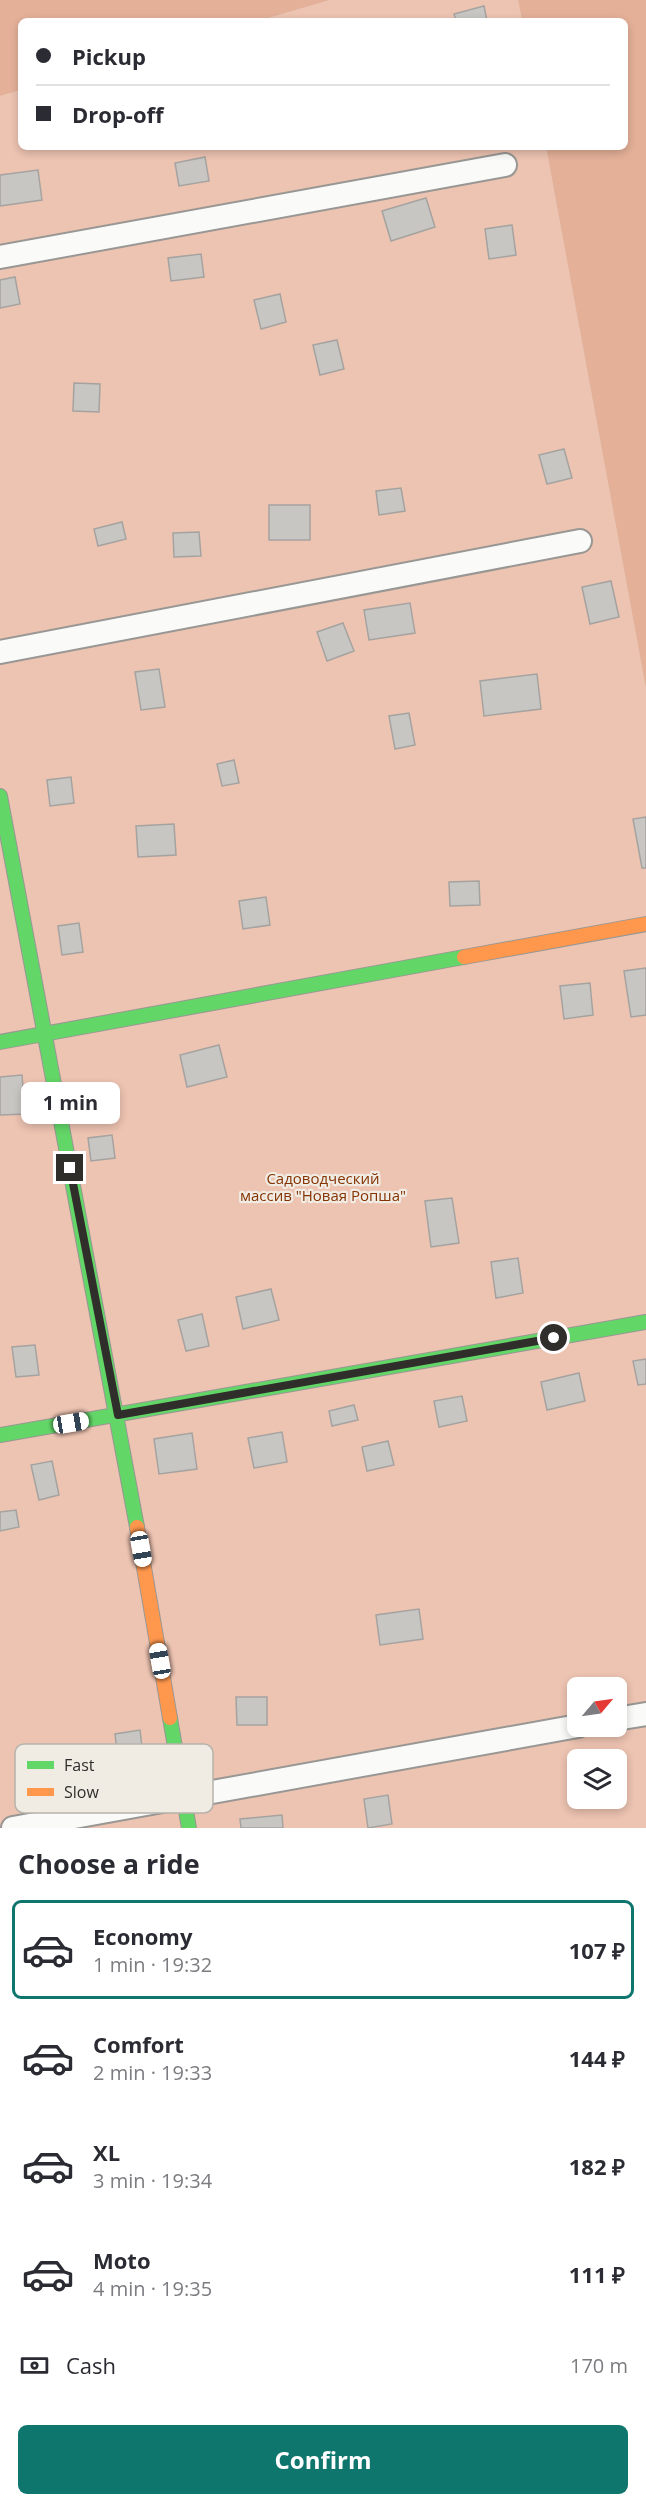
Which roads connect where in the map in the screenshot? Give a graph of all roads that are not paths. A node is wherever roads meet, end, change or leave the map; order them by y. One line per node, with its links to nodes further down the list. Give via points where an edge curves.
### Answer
1 (505, 165): 2 (street)
2 (0, 257)
3 (580, 541): 4 (street)
4 (0, 652)
5 (0, 796): 7 (street)
6 (646, 924): 7 (street)
7 (43, 1033): 8 (street); 10 (street)
8 (0, 1042)
9 (646, 1322): 10 (street)
10 (118, 1415): 11 (street); 15 (street)
11 (0, 1435)
12 (646, 1714): 13 (street)
13 (627, 1717)
14 (567, 1728): 16 (street)
15 (174, 1744)
16 (213, 1790)
17 (90, 1813): 19 (street)
18 (186, 1813): 20 (street)
19 (13, 1828)
20 (189, 1828)

